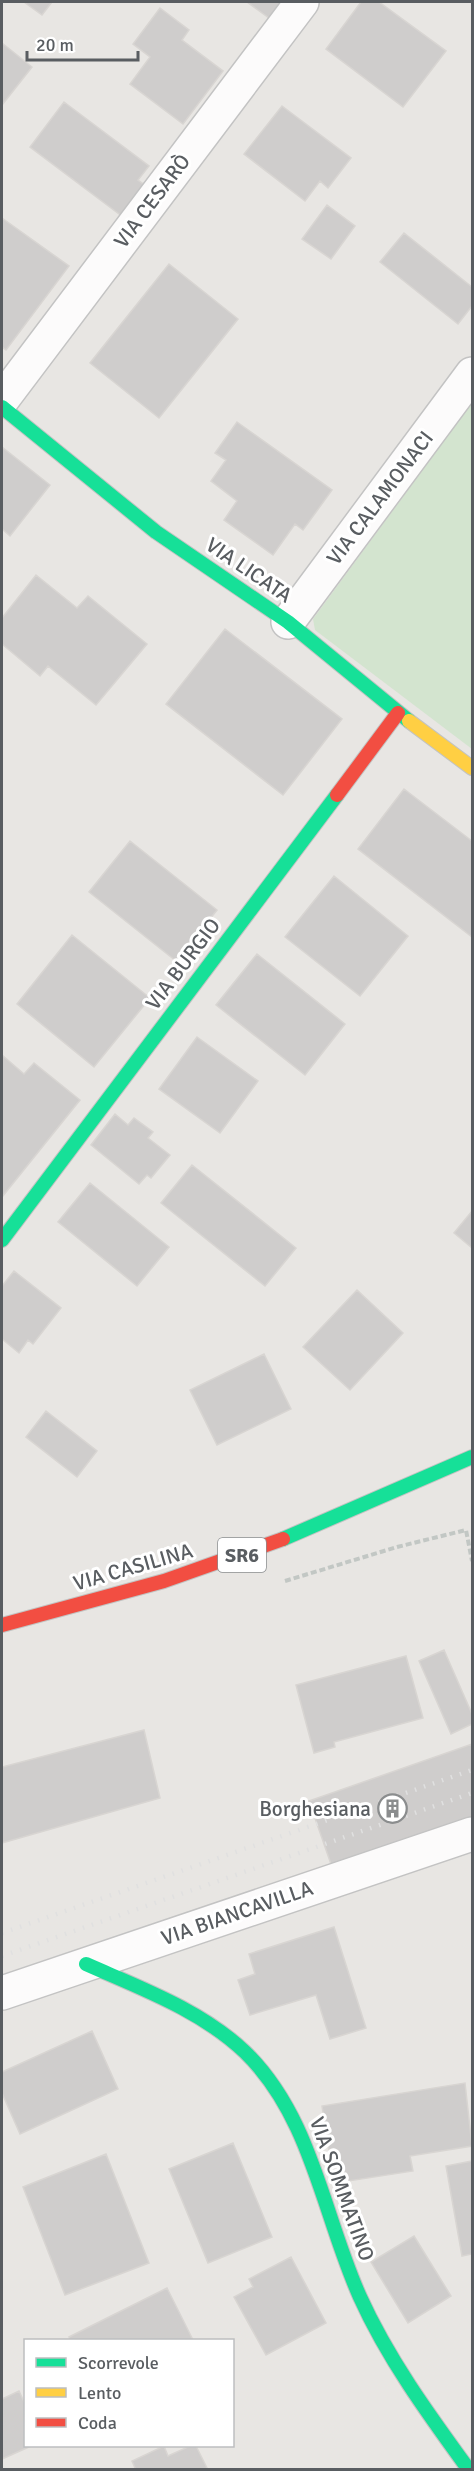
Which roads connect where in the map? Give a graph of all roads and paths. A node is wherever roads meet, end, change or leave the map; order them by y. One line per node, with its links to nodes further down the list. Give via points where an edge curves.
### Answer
1 (302, 2): 3 (street, VIA CESARÒ)
2 (472, 374): 5 (street, VIA CALAMONACI)
3 (2, 400)
4 (2, 407): 5 (street, VIA LICATA, via 156,532)
5 (288, 622): 6 (street, VIA LICATA)
6 (398, 713): 7 (street, VIA LICATA); 8 (street, VIA BURGIO)
7 (472, 768)
8 (2, 1240)
9 (472, 1457): 12 (street, VIA CASILINA / SR6, via 224,1561 138,1589)
10 (472, 1561): 11 (path, via 466,1530)
11 (285, 1581)
12 (2, 1625)
13 (472, 1834): 14 (street, VIA BIANCAVILLA)
14 (86, 1964): 15 (street, VIA BIANCAVILLA); 16 (street, VIA SOMMATINO, via 162,1998 214,2027 246,2053 272,2082 304,2139 339,2248 381,2340)
15 (2, 1993)
16 (469, 2469)

